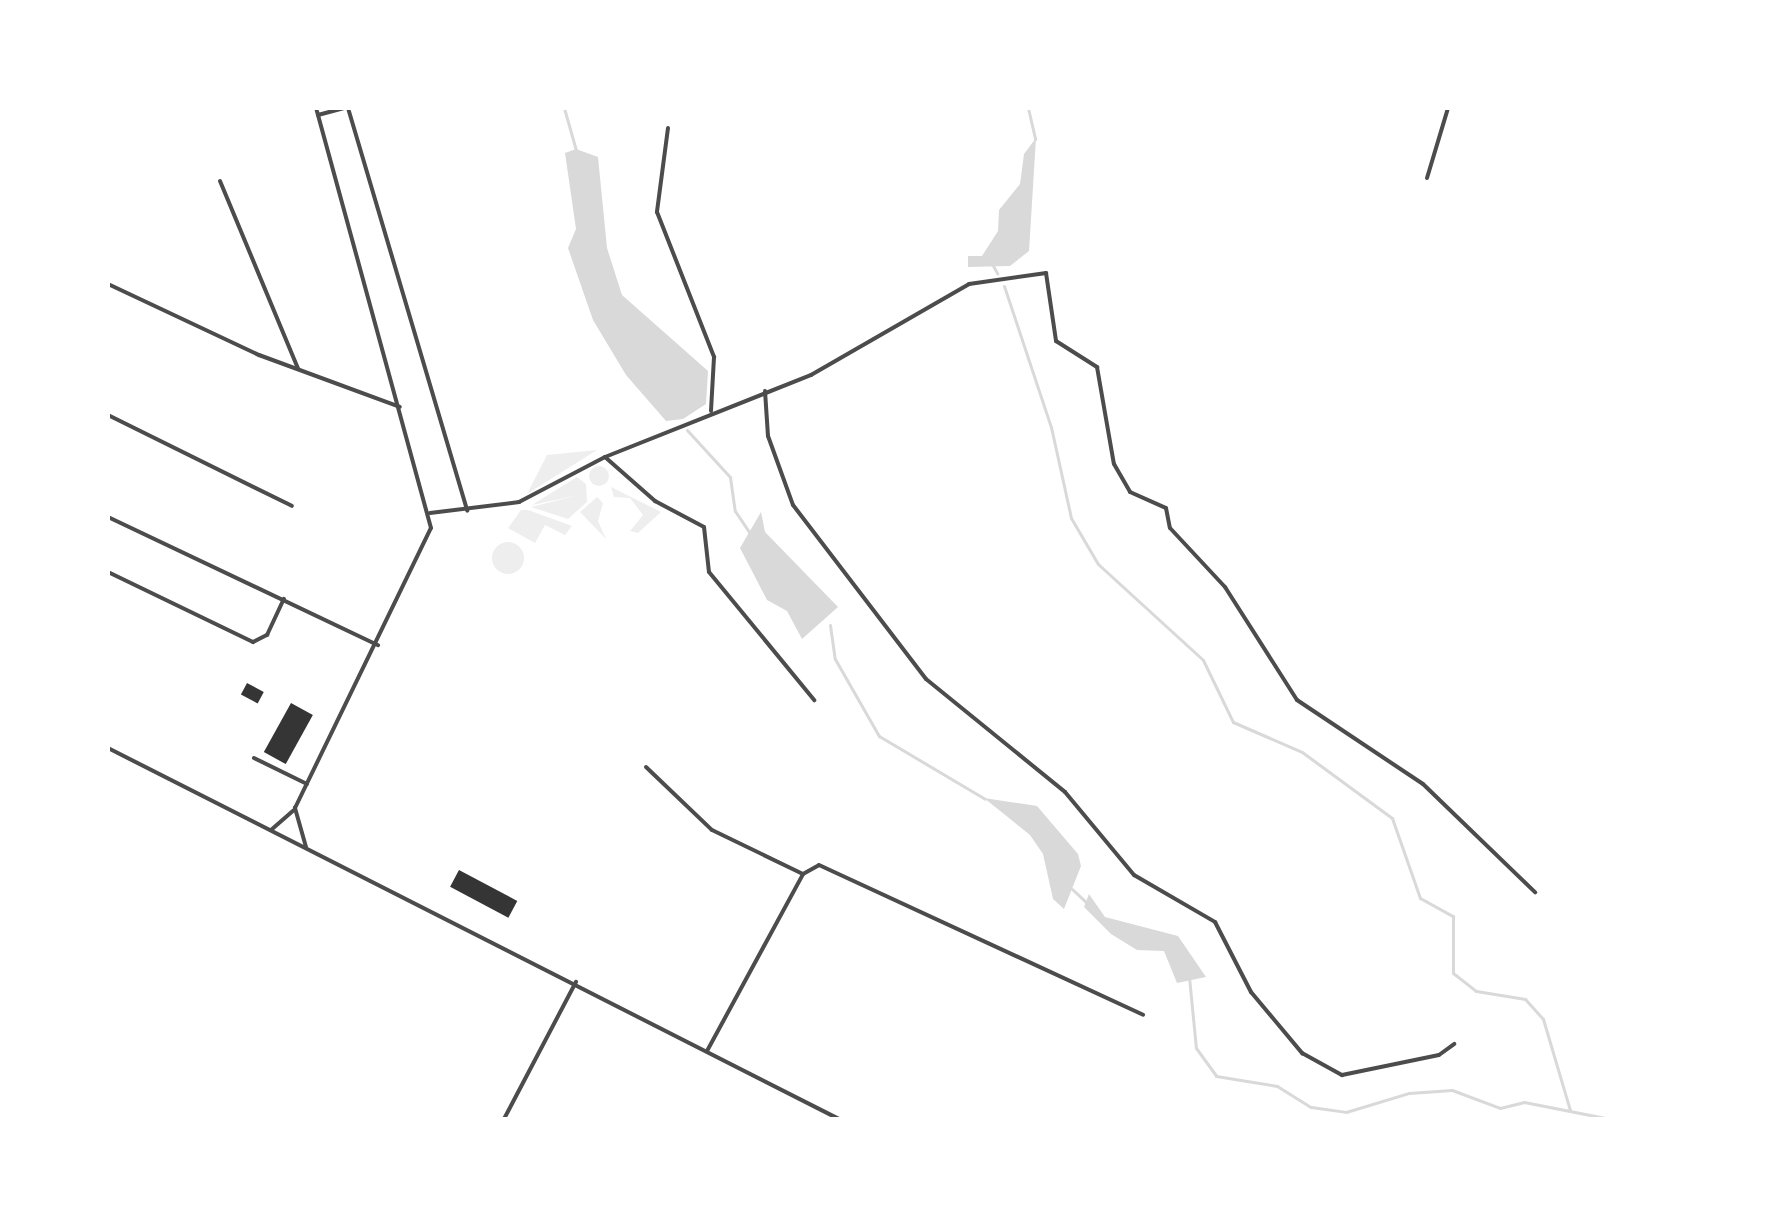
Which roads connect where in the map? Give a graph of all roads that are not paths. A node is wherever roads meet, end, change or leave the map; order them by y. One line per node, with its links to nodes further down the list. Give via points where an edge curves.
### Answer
1 (316, 108): 4 (street)
2 (347, 108): 4 (street); 16 (street)
3 (1448, 108): 6 (street)
4 (318, 115): 11 (street)
5 (668, 128): 12 (street, via 657,212 714,357)
6 (1427, 178)
7 (220, 181): 9 (street)
8 (108, 284): 9 (street)
9 (299, 370): 11 (street)
10 (765, 391): 12 (street); 31 (street, via 857,351 969,284 1046,273 1056,341 1097,367 1114,464 1130,492 1166,508 1170,528 1225,587 1297,700 1423,784); 34 (street, via 768,436 793,505 926,679 1065,792 1134,875 1215,922 1251,992 1302,1053 1342,1075 1439,1055)
11 (400, 407): 17 (street)
12 (711, 411): 14 (street)
13 (108, 415): 15 (street)
14 (605, 457): 16 (street, via 519,502); 22 (street, via 655,501 704,527 709,572)
15 (292, 506)
16 (467, 511): 17 (street)
17 (430, 513): 21 (street, via 427,545)
18 (108, 517): 20 (street)
19 (108, 572): 20 (street, via 253,642 267,635)
20 (284, 599): 21 (street)
21 (378, 645): 26 (street)
22 (814, 700)
23 (108, 748): 28 (street)
24 (254, 758): 26 (street)
25 (646, 767): 30 (street, via 712,830)
26 (307, 784): 27 (street)
27 (295, 808): 28 (street); 29 (street)
28 (270, 831): 29 (street)
29 (306, 847): 32 (street)
30 (803, 874): 33 (street, via 819,865); 35 (street)
31 (1535, 892)
32 (576, 982): 35 (street); 36 (street)
33 (1143, 1015)
34 (1454, 1044)
35 (707, 1052): 37 (street)
36 (504, 1119)
37 (839, 1119)

